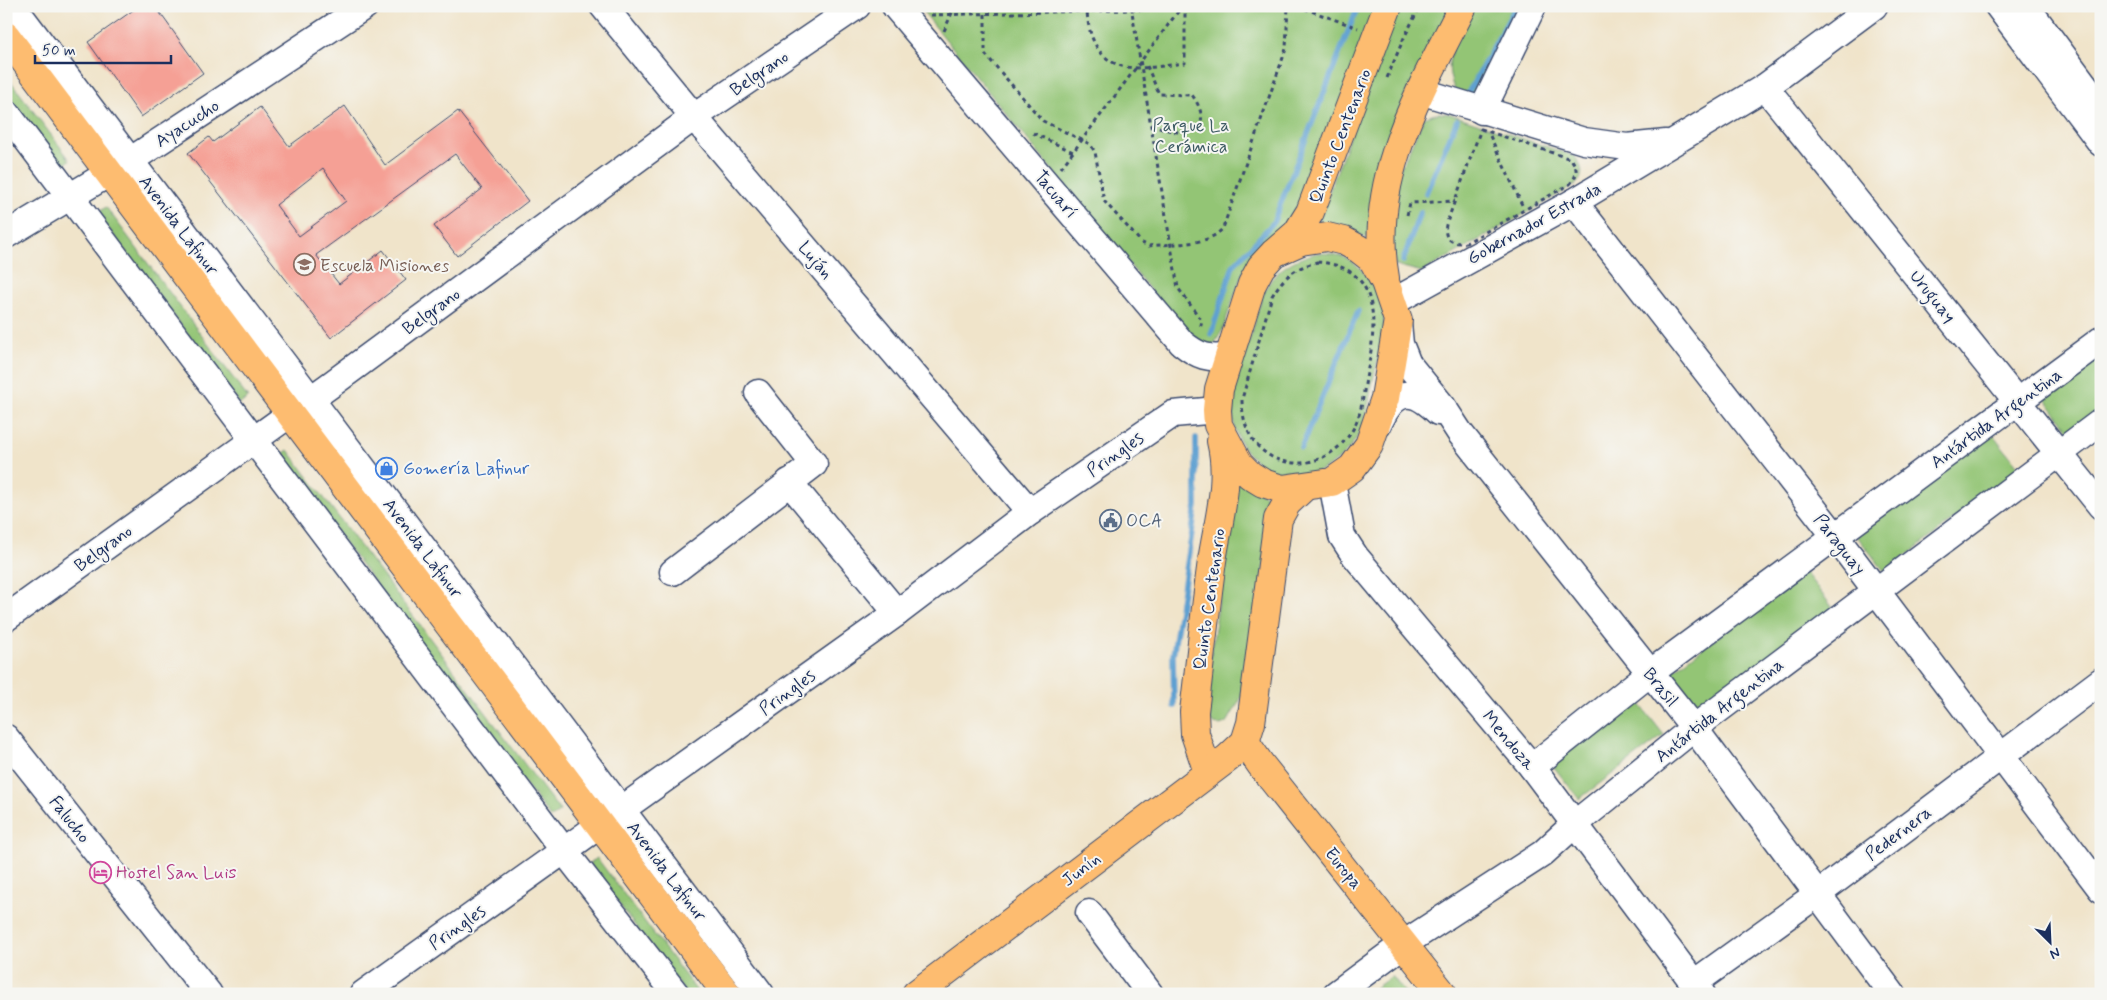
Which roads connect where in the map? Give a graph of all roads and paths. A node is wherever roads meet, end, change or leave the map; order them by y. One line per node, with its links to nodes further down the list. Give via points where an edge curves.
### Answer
1 (13, 6): 43 (street, Avenida Lafinur)
2 (364, 6): 43 (street, Ayacucho)
3 (603, 6): 32 (street, Luján)
4 (858, 6): 32 (street, Belgrano)
5 (955, 6): 21 (path)
6 (985, 6): 20 (path)
7 (1288, 6): 15 (path); 52 (path, via 1286,49 1223,228 1217,236 1208,239)
8 (1297, 6): 22 (path)
9 (1388, 6): 53 (main road, Quinto Centenario, via 1310,212 1297,234)
10 (1463, 6): 29 (main road)
11 (1533, 6): 33 (street)
12 (1874, 6): 28 (street, Gobernador Estrada)
13 (1998, 6): 38 (street)
14 (2026, 6): 30 (street)
15 (1239, 7): 17 (path)
16 (1131, 8): 17 (path); 18 (path); 26 (path)
17 (1184, 8): 26 (path); 27 (path, via 1185,63)
18 (1087, 9): 20 (path); 26 (path, via 1089,33 1095,46 1109,60 1126,67)
19 (899, 11): 21 (path); 58 (street, Tacuarí, via 1182,343 1202,356 1213,359)
20 (985, 13): 21 (path); 35 (path, via 985,54 1043,121)
21 (952, 14): 24 (path, via 944,32)
22 (1359, 28)
23 (6, 36): 43 (main road, Avenida Lafinur)
24 (950, 39)
25 (6, 64): 43 (main road, Avenida Lafinur)
26 (1139, 65): 27 (path); 34 (path); 35 (path)
27 (1147, 66): 34 (path, via 1159,94 1192,95 1203,112 1202,122 1187,133)
28 (1765, 87): 37 (street, Gobernador Estrada); 60 (street, Uruguay)
29 (1420, 91): 33 (street, Gobernador Estrada); 54 (main road, via 1399,141 1384,191 1381,255)
30 (2101, 107)
31 (6, 112): 46 (street, Avenida Lafinur)
32 (694, 117): 61 (street, Belgrano); 72 (street, Luján)
33 (1485, 121): 36 (street, Gobernador Estrada); 47 (path); 49 (path); 49 (path, via 1571,159 1576,166 1577,173 1570,184)
34 (1150, 124): 52 (path)
35 (1082, 140): 40 (path); 52 (path, via 1095,152 1104,201 1110,208 1142,243 1149,246)
36 (1580, 140): 37 (street, Gobernador Estrada, via 1627,147); 45 (street, via 1594,151 1600,168)
37 (1674, 142): 45 (street, Gobernador Estrada)
38 (2101, 142)
39 (1039, 143): 40 (path, via 1028,130)
40 (1073, 152): 42 (path)
41 (1055, 163): 42 (path)
42 (1060, 169): 44 (path)
43 (112, 172): 46 (street, Ayacucho); 61 (main road, Avenida Lafinur); 61 (street, Avenida Lafinur)
44 (1066, 176)
45 (1597, 188): 48 (street, Gobernador Estrada)
46 (69, 197): 51 (street, Ayacucho); 65 (street, Avenida Lafinur)
47 (1455, 201): 49 (path, via 1445,232 1448,240 1455,244 1466,243); 50 (path, via 1410,203)
48 (1574, 202): 54 (street, Gobernador Estrada); 73 (street, Paraguay)
49 (1524, 210)
50 (1405, 221)
51 (6, 235)
52 (1171, 243): 55 (path, via 1178,288 1202,321)
53 (1274, 254): 54 (main road, via 1301,241 1327,237 1344,240 1373,260); 58 (main road, Quinto Centenario, via 1261,267 1252,284)
54 (1392, 301): 64 (street, Brasil, via 1400,344 1408,364); 66 (main road, via 1385,398)
55 (1198, 336)
56 (1374, 339): 56 (path, via 1358,419 1346,440 1332,453 1317,461 1301,464 1270,456 1256,444 1242,417 1242,399 1272,296 1291,272 1317,262 1344,267 1354,274 1371,304)
57 (2101, 340): 60 (street, Antártida Argentina)
58 (1229, 356): 62 (main road, Quinto Centenario, via 1219,389)
59 (758, 393): 68 (street, via 814,464)
60 (2018, 402): 67 (street, Uruguay); 73 (street, Antártida Argentina)
61 (292, 412): 65 (street, Belgrano); 87 (main road, Avenida Lafinur); 87 (street, Avenida Lafinur)
62 (1217, 417): 70 (main road, via 1232,453 1250,475 1282,489); 72 (street, Pringles, via 1173,414); 85 (main road, Quinto Centenario, via 1226,480 1194,712 1195,734)
63 (2101, 422): 67 (street, Antártida Argentina)
64 (1460, 433): 66 (street, Brasil, via 1425,400 1415,394 1406,394 1388,407); 78 (street, Brasil)
65 (254, 438): 77 (street, Belgrano); 87 (street, Avenida Lafinur)
66 (1369, 446): 69 (main road, via 1352,468)
67 (2060, 453): 71 (street, Uruguay); 75 (street, Antártida Argentina)
68 (789, 482): 74 (street); 76 (street)
69 (1332, 482): 70 (main road); 84 (street, Mendoza, via 1342,536 1355,556)
70 (1304, 487): 82 (main road, via 1287,503 1278,519 1251,723)
71 (2101, 506)
72 (1030, 512): 76 (street, Pringles)
73 (1835, 536): 75 (street, Paraguay); 78 (street, Antártida Argentina)
74 (672, 572)
75 (1876, 590): 80 (street, Antártida Argentina); 83 (street, Paraguay)
76 (897, 613): 87 (street, Pringles)
77 (6, 618)
78 (1650, 673): 80 (street, Brasil); 84 (street, Antártida Argentina)
79 (2101, 681): 83 (street, Pedernera)
80 (1694, 728): 86 (street, Antártida Argentina); 89 (street, Brasil)
81 (6, 738): 93 (street, Falucho)
82 (1245, 742): 85 (main road, Junín); 91 (main road, Europa)
83 (2000, 757): 88 (street, Paraguay); 89 (street, Pedernera)
84 (1532, 767): 86 (street, Mendoza)
85 (1208, 772): 99 (main road, Junín)
86 (1576, 822): 91 (street, Antártida Argentina, via 1542,854); 92 (street, Mendoza)
87 (594, 831): 94 (street, Pringles); 95 (street, Avenida Lafinur); 96 (main road, Avenida Lafinur); 97 (main road, Avenida Lafinur); 98 (street, Avenida Lafinur)
88 (2101, 890)
89 (1819, 893): 92 (street, Pedernera); 103 (street, Brasil)
90 (1090, 913): 100 (street)
91 (1405, 943): 101 (street, Antártida Argentina); 102 (main road, Europa)
92 (1698, 989)
93 (209, 994)
94 (363, 994)
95 (676, 994)
96 (706, 994)
97 (727, 994)
98 (761, 994)
99 (916, 994)
100 (1150, 994)
101 (1336, 994)
102 (1443, 994)
103 (1892, 994)

